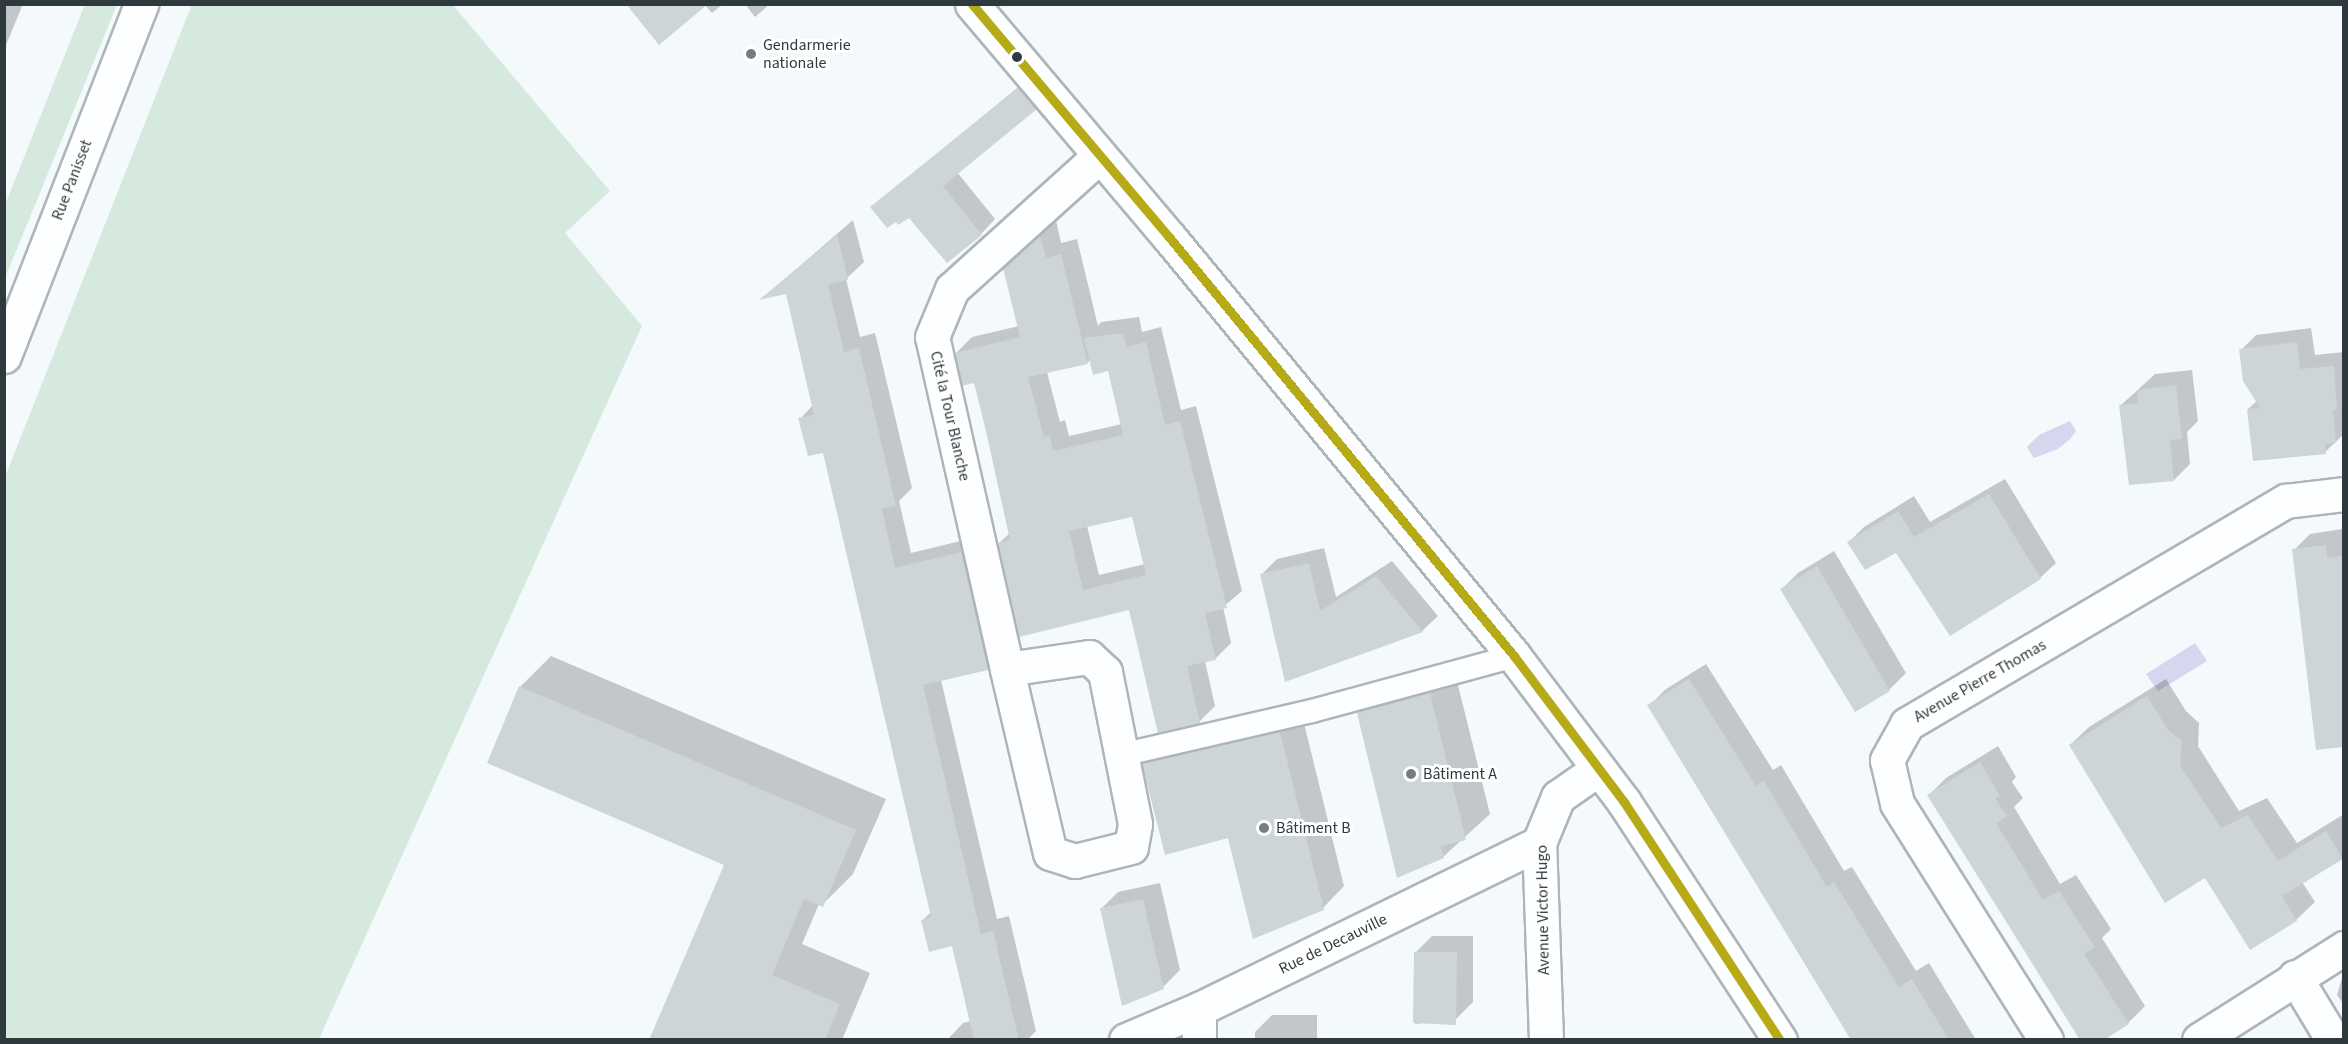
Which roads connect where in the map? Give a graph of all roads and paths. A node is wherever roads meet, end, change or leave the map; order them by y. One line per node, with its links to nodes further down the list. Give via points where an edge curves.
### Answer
1 (141, 4): 4 (street, Rue Panisset)
2 (972, 4): 3 (street)
3 (1099, 156): 7 (street); 8 (street, Cité la Tour Blanche, via 952,289 932,337)
4 (11, 321): 5 (street, Rue Panisset)
5 (4, 356)
6 (2343, 494): 18 (street, Avenue Pierre Thomas, via 2286,501 1907,724 1887,760 1898,803)
7 (1514, 656): 9 (lane, via 1312,711); 10 (street)
8 (1007, 669): 9 (street, Cité la Tour Blanche, via 1089,657 1105,672); 9 (street, Cité la Tour Blanche, via 1050,853 1075,861 1131,847 1135,824)
9 (1121, 755)
10 (1598, 769): 11 (street, Avenue Victor Hugo, via 1558,797); 17 (street)
11 (1539, 843): 14 (street, Rue de Decauville); 16 (street, Avenue Victor Hugo)
12 (2343, 948): 13 (street)
13 (2295, 977): 19 (street); 20 (street)
14 (1199, 1024): 15 (street, Rue de Decauville)
15 (1126, 1040)
16 (1546, 1040)
17 (1780, 1040)
18 (2046, 1040)
19 (2199, 1040)
20 (2332, 1040)

